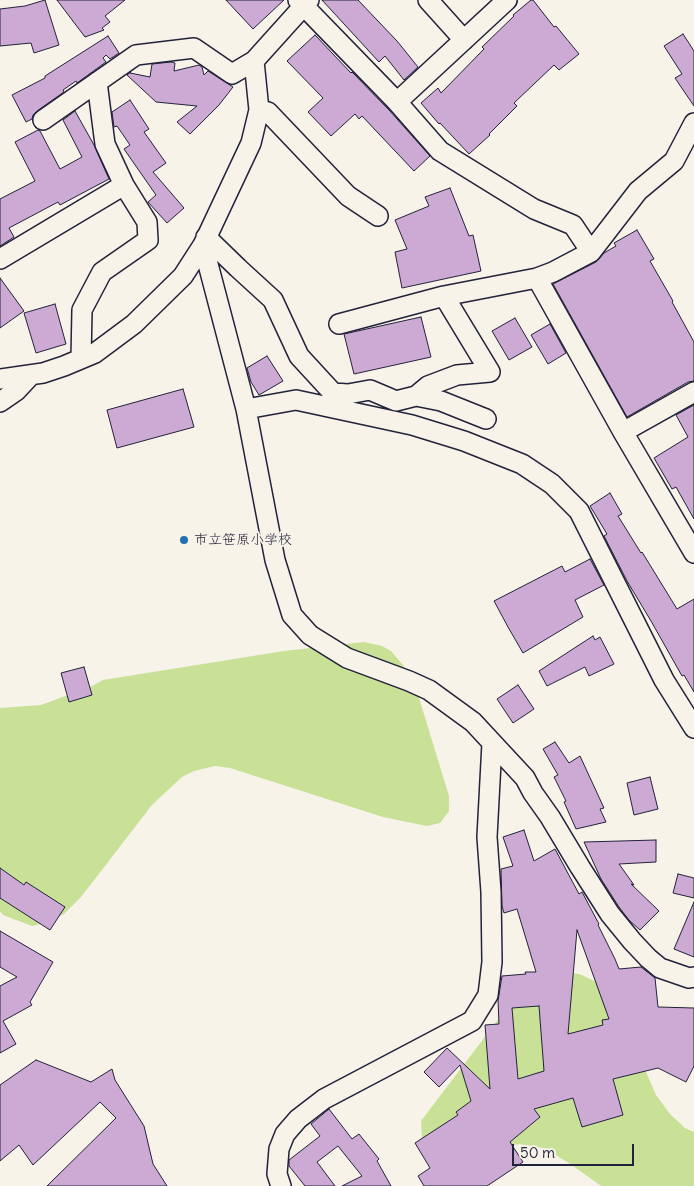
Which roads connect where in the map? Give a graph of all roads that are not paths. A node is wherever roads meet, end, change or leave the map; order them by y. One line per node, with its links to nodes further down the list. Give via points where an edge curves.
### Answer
1 (428, 0): 4 (street)
2 (507, 0): 4 (street)
3 (303, 2): 5 (street); 7 (street)
4 (464, 40): 7 (street)
5 (254, 61): 6 (street, via 232,74 194,48 136,55); 8 (street)
6 (97, 82): 9 (street); 11 (street, via 105,144)
7 (397, 102): 14 (street, via 440,151 534,209 573,225)
8 (259, 110): 12 (street, via 268,112 348,196); 13 (street, via 251,143)
9 (43, 120)
10 (694, 123): 14 (street, via 674,161 638,191)
11 (124, 185): 15 (street); 19 (street, via 147,222 148,240 102,272 82,310)
12 (378, 216)
13 (204, 241): 19 (street, via 182,276 134,324 95,353); 23 (street, via 273,300 299,356 332,393 370,390 396,401); 25 (street)
14 (591, 252): 16 (street)
15 (0, 260)
16 (537, 278): 17 (street); 27 (street)
17 (444, 296): 18 (street); 23 (street, via 490,372 457,375 428,386)
18 (339, 324)
19 (81, 358): 20 (street)
20 (31, 375): 21 (street); 24 (street)
21 (0, 379)
22 (694, 392): 27 (street)
23 (416, 396): 26 (street)
24 (0, 402)
25 (246, 409): 29 (street, via 296,400 412,425 522,464 552,484 579,511 664,680); 30 (street, via 275,560 292,615 310,635 347,658 428,690 473,722)
26 (486, 419)
27 (623, 432): 28 (street)
28 (694, 553)
29 (694, 728)
30 (492, 744): 31 (street, via 526,778 610,914 632,941 660,968); 32 (street, via 487,837 492,962 488,995 472,1021 324,1099 298,1118 285,1134 279,1150 277,1174)
31 (694, 977)
32 (281, 1186)

